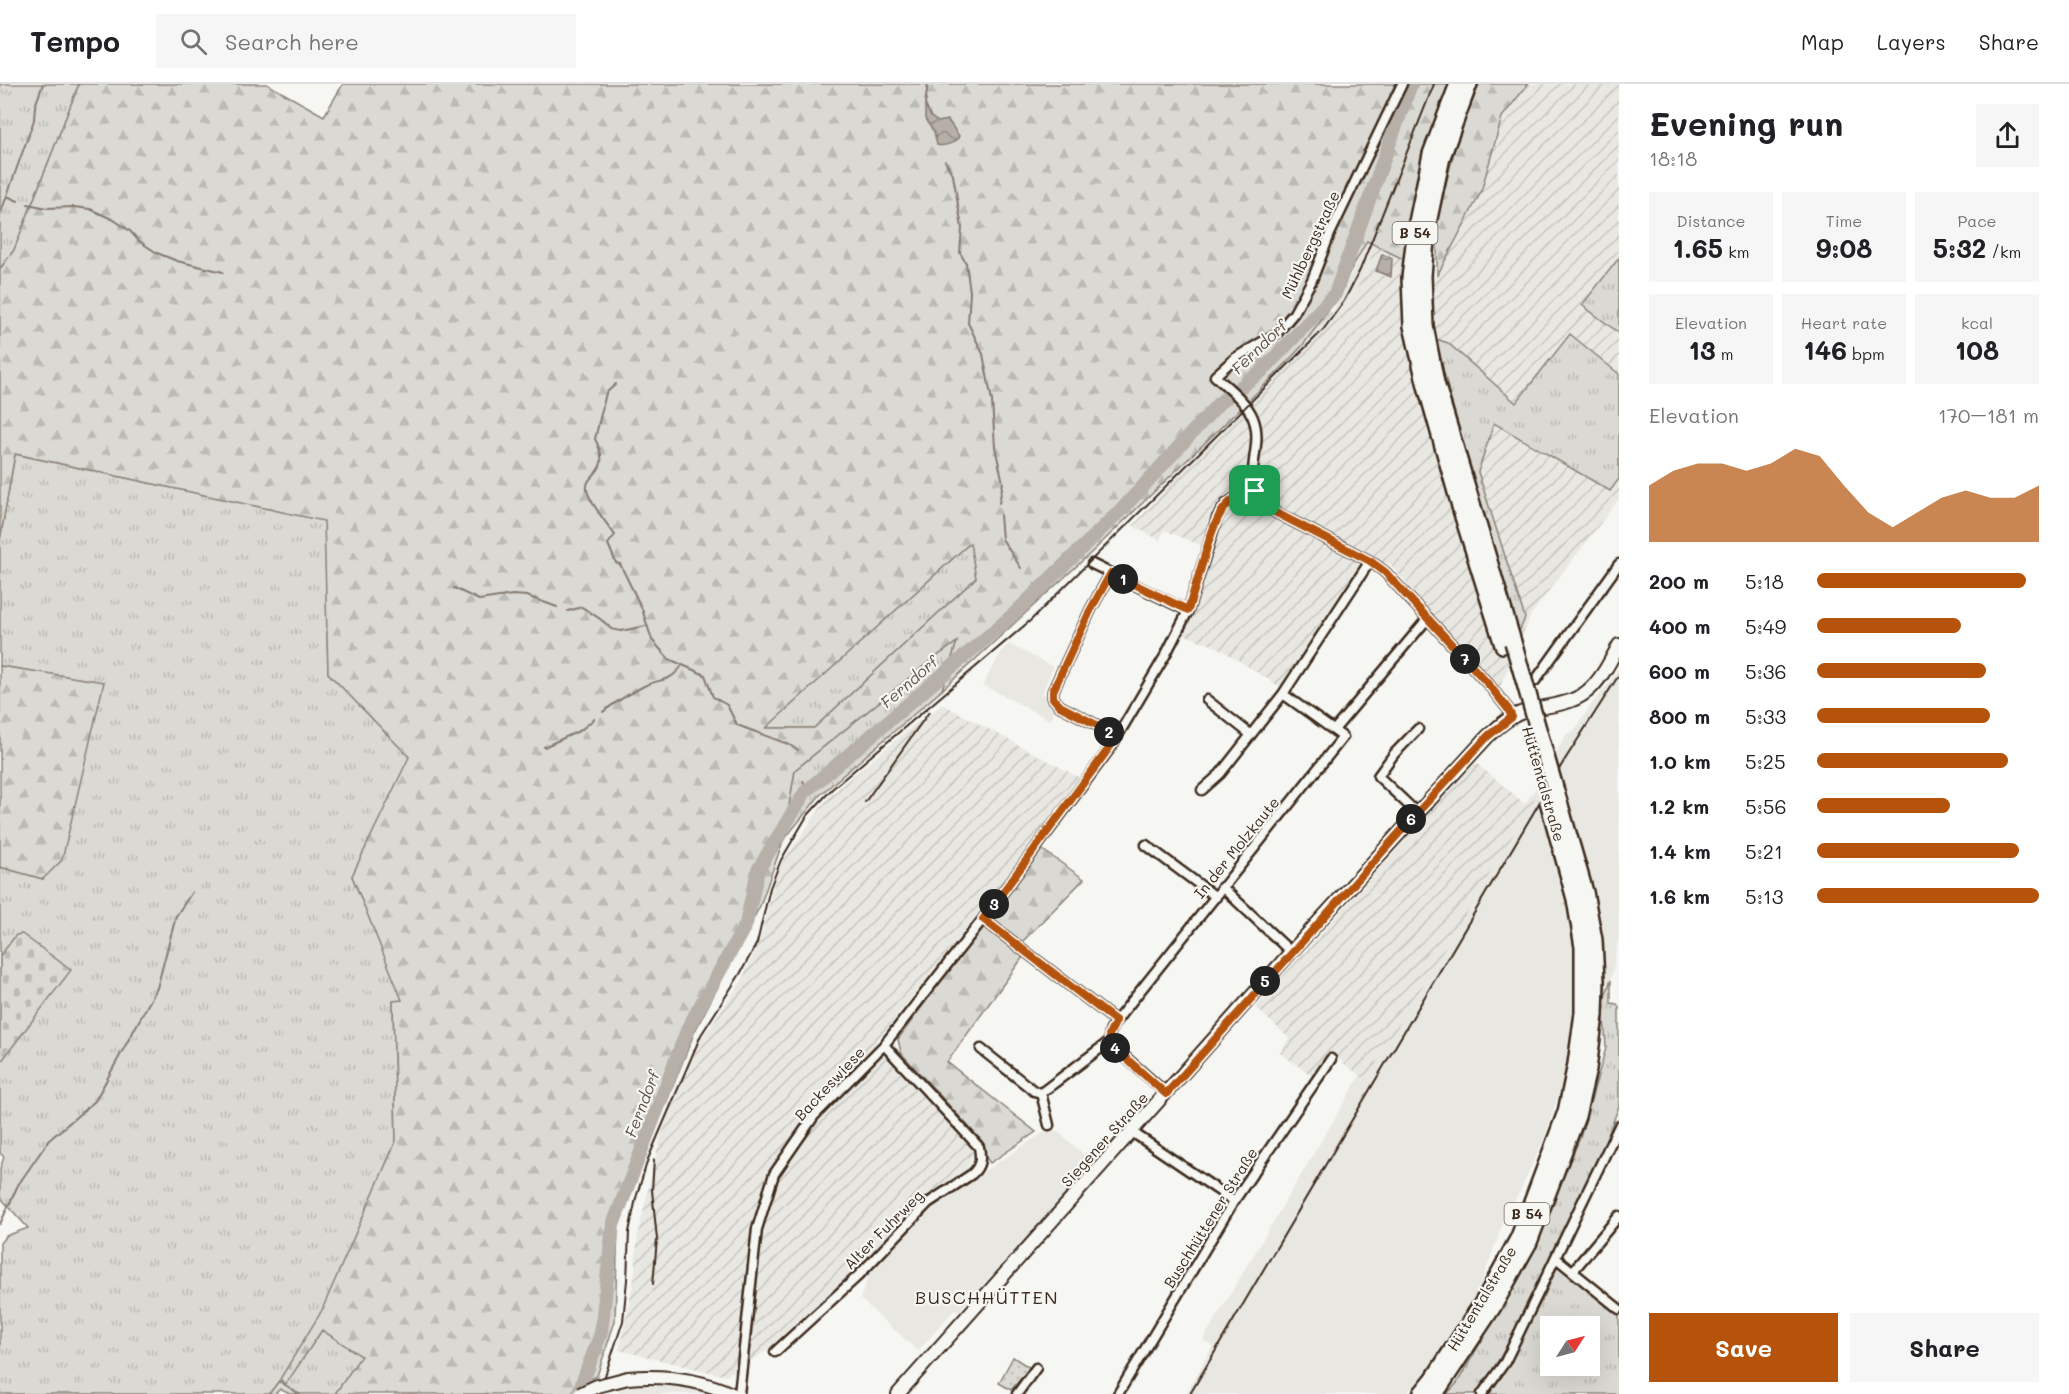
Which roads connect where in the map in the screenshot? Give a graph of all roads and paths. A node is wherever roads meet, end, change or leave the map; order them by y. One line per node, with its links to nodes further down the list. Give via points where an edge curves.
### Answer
1 (1402, 84): 4 (street, Mühlbergstraße, via 1294,313 1277,333 1234,358 1215,376 1253,418)
2 (1458, 84): 11 (highway, Hüttentalstraße / B 54, via 1431,154 1416,226 1410,278 1412,326 1426,386)
3 (1469, 84): 11 (highway, Hüttentalstraße / B 54, via 1442,157 1427,228 1423,276 1425,326 1436,383)
4 (1255, 491): 5 (street, via 1263,506 1271,511); 9 (street, Backeswiese, via 1226,504 1217,518)
5 (1370, 561): 10 (street); 14 (street)
6 (1092, 564): 8 (street)
7 (1619, 564): 13 (street)
8 (1111, 573): 9 (street); 20 (street, via 1053,698 1060,706)
9 (1188, 610): 20 (street, Backeswiese)
10 (1428, 618): 16 (street, via 1489,685); 18 (street)
11 (1508, 643): 28 (highway, Hüttentalstraße / B 54, bridge, via 1585,892 1594,940)
12 (1619, 645): 16 (main road, Siegener Straße, via 1591,689 1565,703)
13 (1535, 681)
14 (1282, 694): 18 (street); 19 (street)
15 (1207, 700): 19 (street)
16 (1512, 717): 22 (main road, Siegener Straße, via 1488,736)
17 (1418, 729): 22 (street, via 1378,776)
18 (1334, 730): 24 (street, In der Molzkaute, via 1343,737)
19 (1250, 734): 21 (street, via 1220,774)
20 (1118, 736): 26 (street, Backeswiese)
21 (1202, 790)
22 (1417, 813): 27 (main road, Siegener Straße)
23 (1146, 845): 25 (street)
24 (1222, 888): 25 (street, In der Molzkaute); 27 (street)
25 (1216, 897): 29 (street, In der Molzkaute)
26 (983, 919): 29 (street); 31 (street, Backeswiese)
27 (1291, 952): 35 (main road, Siegener Straße)
28 (1589, 1014): 52 (highway, Hüttentalstraße / B 54, via 1566,1112 1519,1237 1485,1299); 53 (highway, Hüttentalstraße / B 54, via 1588,1069 1577,1116 1528,1242 1494,1305)
29 (1116, 1021): 30 (street, In der Molzkaute)
30 (1110, 1041): 34 (street); 35 (street)
31 (884, 1045): 44 (street, Alter Fuhrweg, via 979,1147 981,1159 972,1174 928,1203 858,1276); 48 (street, Backeswiese, via 814,1116 774,1174 757,1229)
32 (981, 1049): 34 (street)
33 (1331, 1059): 39 (street, Buschhüttener Straße)
34 (1041, 1093): 36 (street)
35 (1166, 1094): 38 (main road, Siegener Straße)
36 (1049, 1125)
37 (1619, 1126): 41 (street)
38 (1132, 1132): 39 (street); 49 (main road, Siegener Straße)
39 (1234, 1201): 51 (street, Buschhüttener Straße)
40 (1619, 1216): 42 (street)
41 (1556, 1258): 42 (street); 54 (street, via 1505,1362)
42 (1573, 1270): 43 (street)
43 (1619, 1309)
44 (775, 1353)
45 (1036, 1368): 50 (street)
46 (580, 1394): 47 (main road, bridge, via 628,1378 655,1376 687,1379)
47 (732, 1394)
48 (740, 1394)
49 (898, 1394)
50 (1017, 1394)
51 (1118, 1394)
52 (1421, 1394)
53 (1435, 1394)
54 (1482, 1394)

